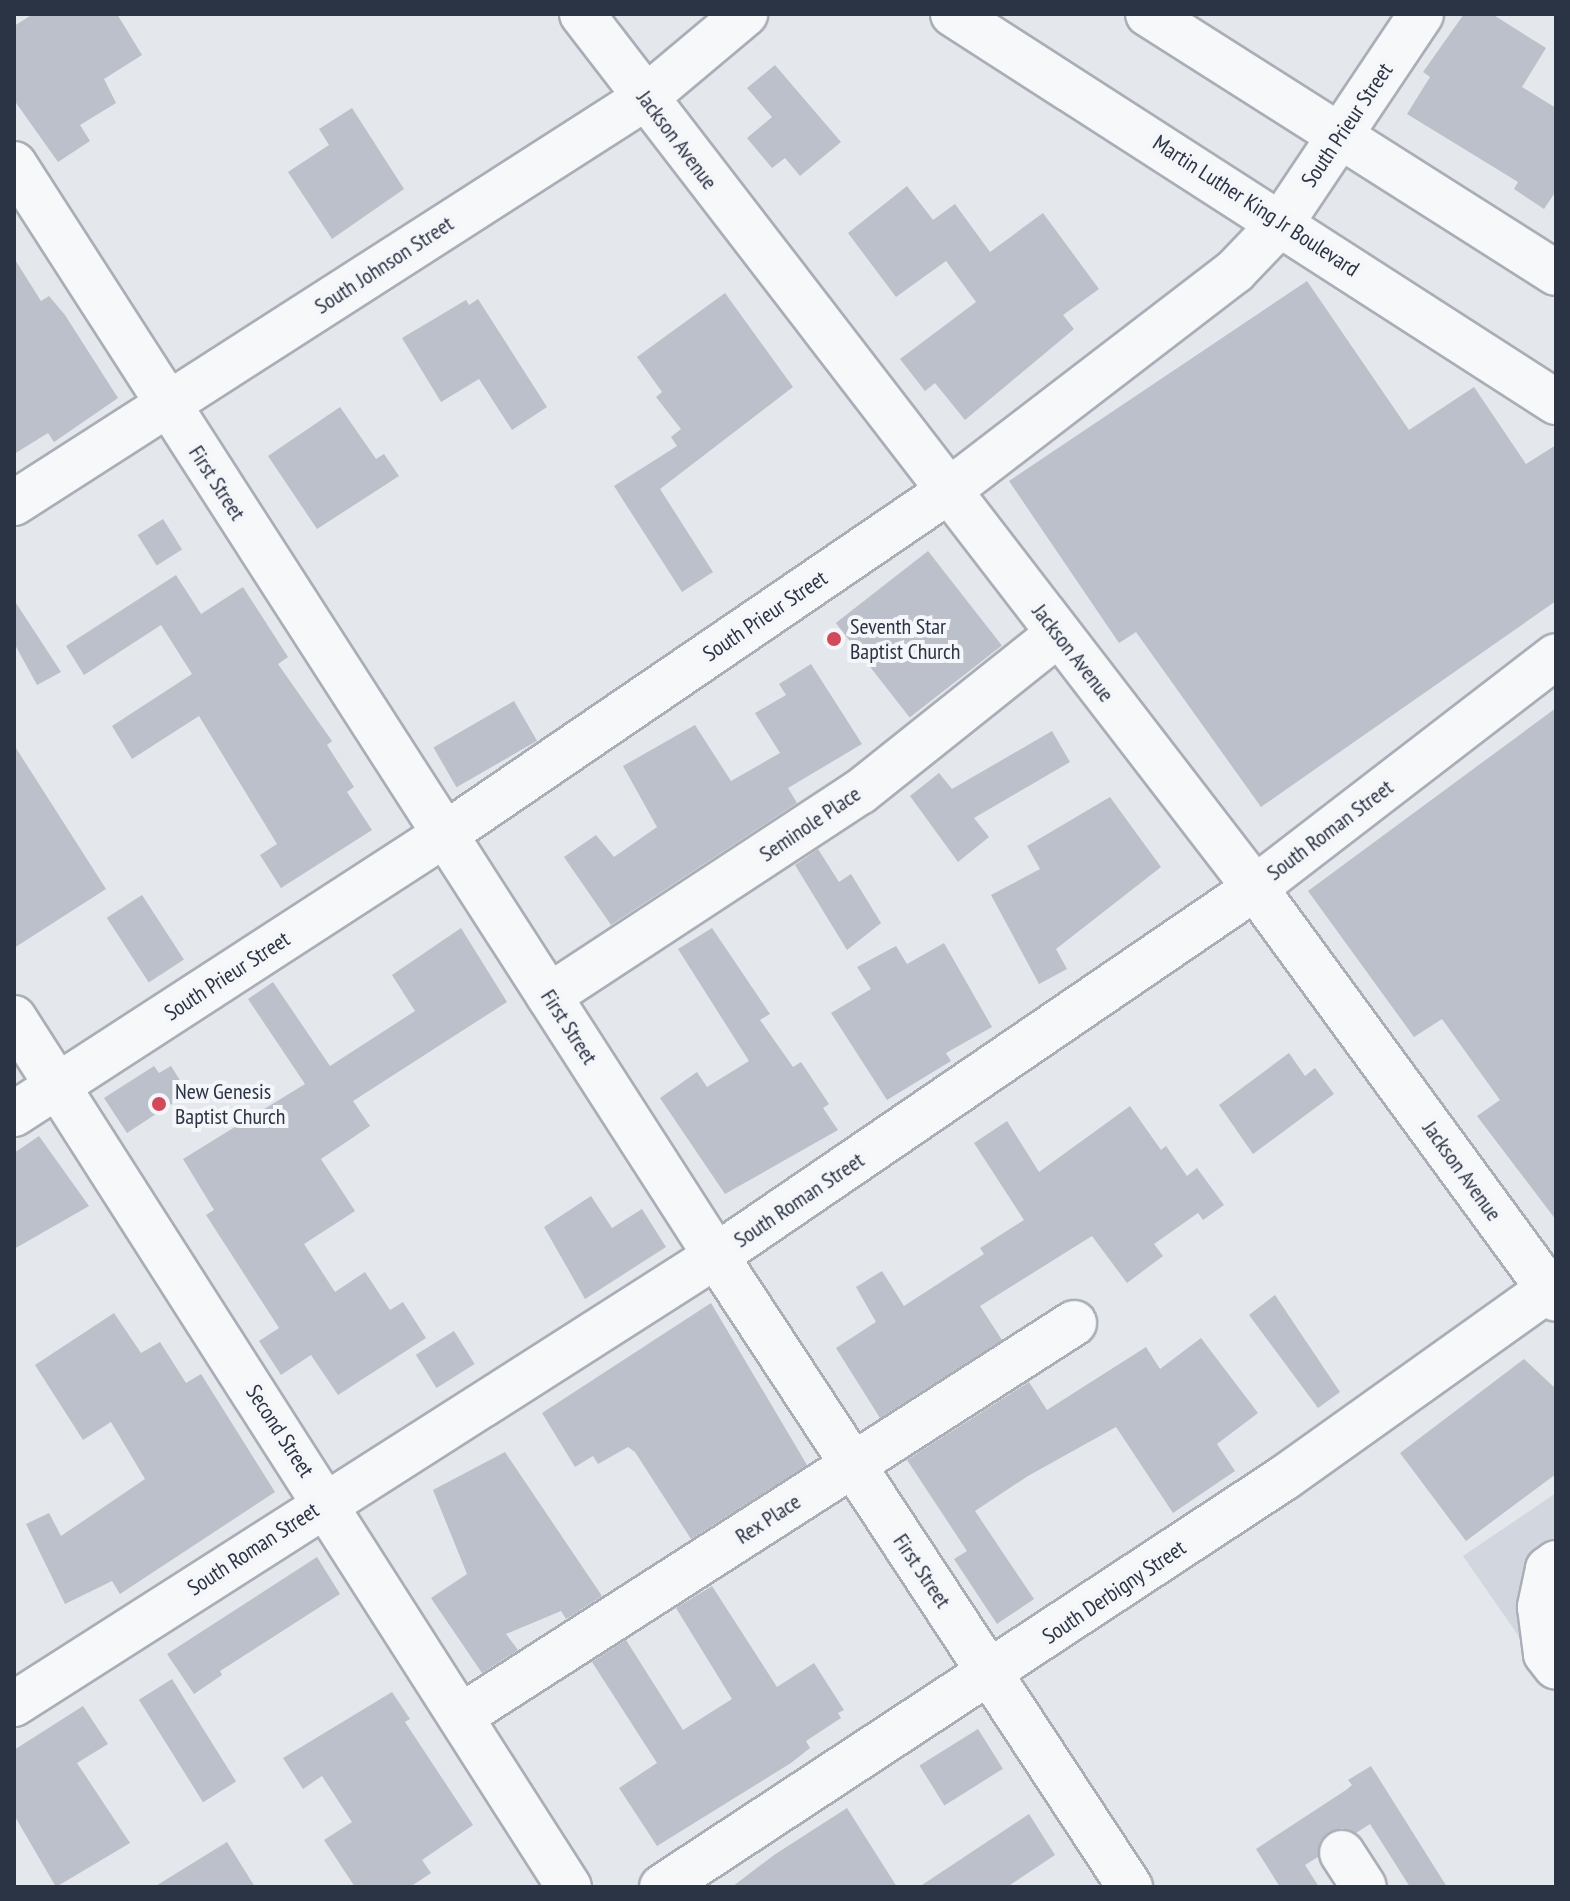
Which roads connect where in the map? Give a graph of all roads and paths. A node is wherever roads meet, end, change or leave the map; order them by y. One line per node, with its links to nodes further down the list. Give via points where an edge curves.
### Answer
1 (582, 14): 6 (street, Jackson Avenue)
2 (745, 14): 6 (street, South Johnson Street)
3 (953, 14): 9 (street, Martin Luther King Jr Boulevard)
4 (1148, 14): 7 (street)
5 (1421, 14): 7 (street, South Prieur Street)
6 (645, 98): 12 (street, South Johnson Street); 13 (street, Jackson Avenue)
7 (1341, 136): 9 (street, South Prieur Street); 10 (street)
8 (14, 164): 12 (street, First Street)
9 (1282, 222): 11 (street, Martin Luther King Jr Boulevard); 13 (street, South Prieur Street, via 1235,271)
10 (1556, 273)
11 (1556, 402)
12 (167, 404): 14 (street, South Johnson Street); 17 (street, First Street)
13 (947, 492): 15 (street, Jackson Avenue); 17 (street, South Prieur Street)
14 (14, 503)
15 (1058, 634): 18 (street, Jackson Avenue); 19 (street, Seminole Place, via 860,792)
16 (1556, 656): 18 (street, South Roman Street)
17 (444, 835): 19 (street, First Street); 21 (street, South Prieur Street)
18 (1255, 888): 23 (street, South Roman Street); 24 (street, Jackson Avenue)
19 (549, 996): 23 (street, First Street)
20 (14, 1018): 21 (street, Second Street)
21 (58, 1086): 22 (street, South Prieur Street); 27 (street, Second Street)
22 (14, 1114)
23 (716, 1256): 26 (street, First Street); 27 (street, South Roman Street)
24 (1554, 1291): 30 (street, South Derbigny Street)
25 (1074, 1323): 26 (street, Rex Place)
26 (852, 1465): 30 (street, First Street); 32 (street, Rex Place)
27 (326, 1502): 31 (street, South Roman Street); 32 (street, Second Street)
28 (1556, 1564): 29 (street, via 1548,1569 1540,1607 1546,1654)
29 (1556, 1667)
30 (991, 1675): 34 (street, South Derbigny Street); 35 (street, First Street)
31 (14, 1704)
32 (463, 1715): 33 (street, Second Street)
33 (569, 1887)
34 (662, 1887)
35 (1130, 1887)

